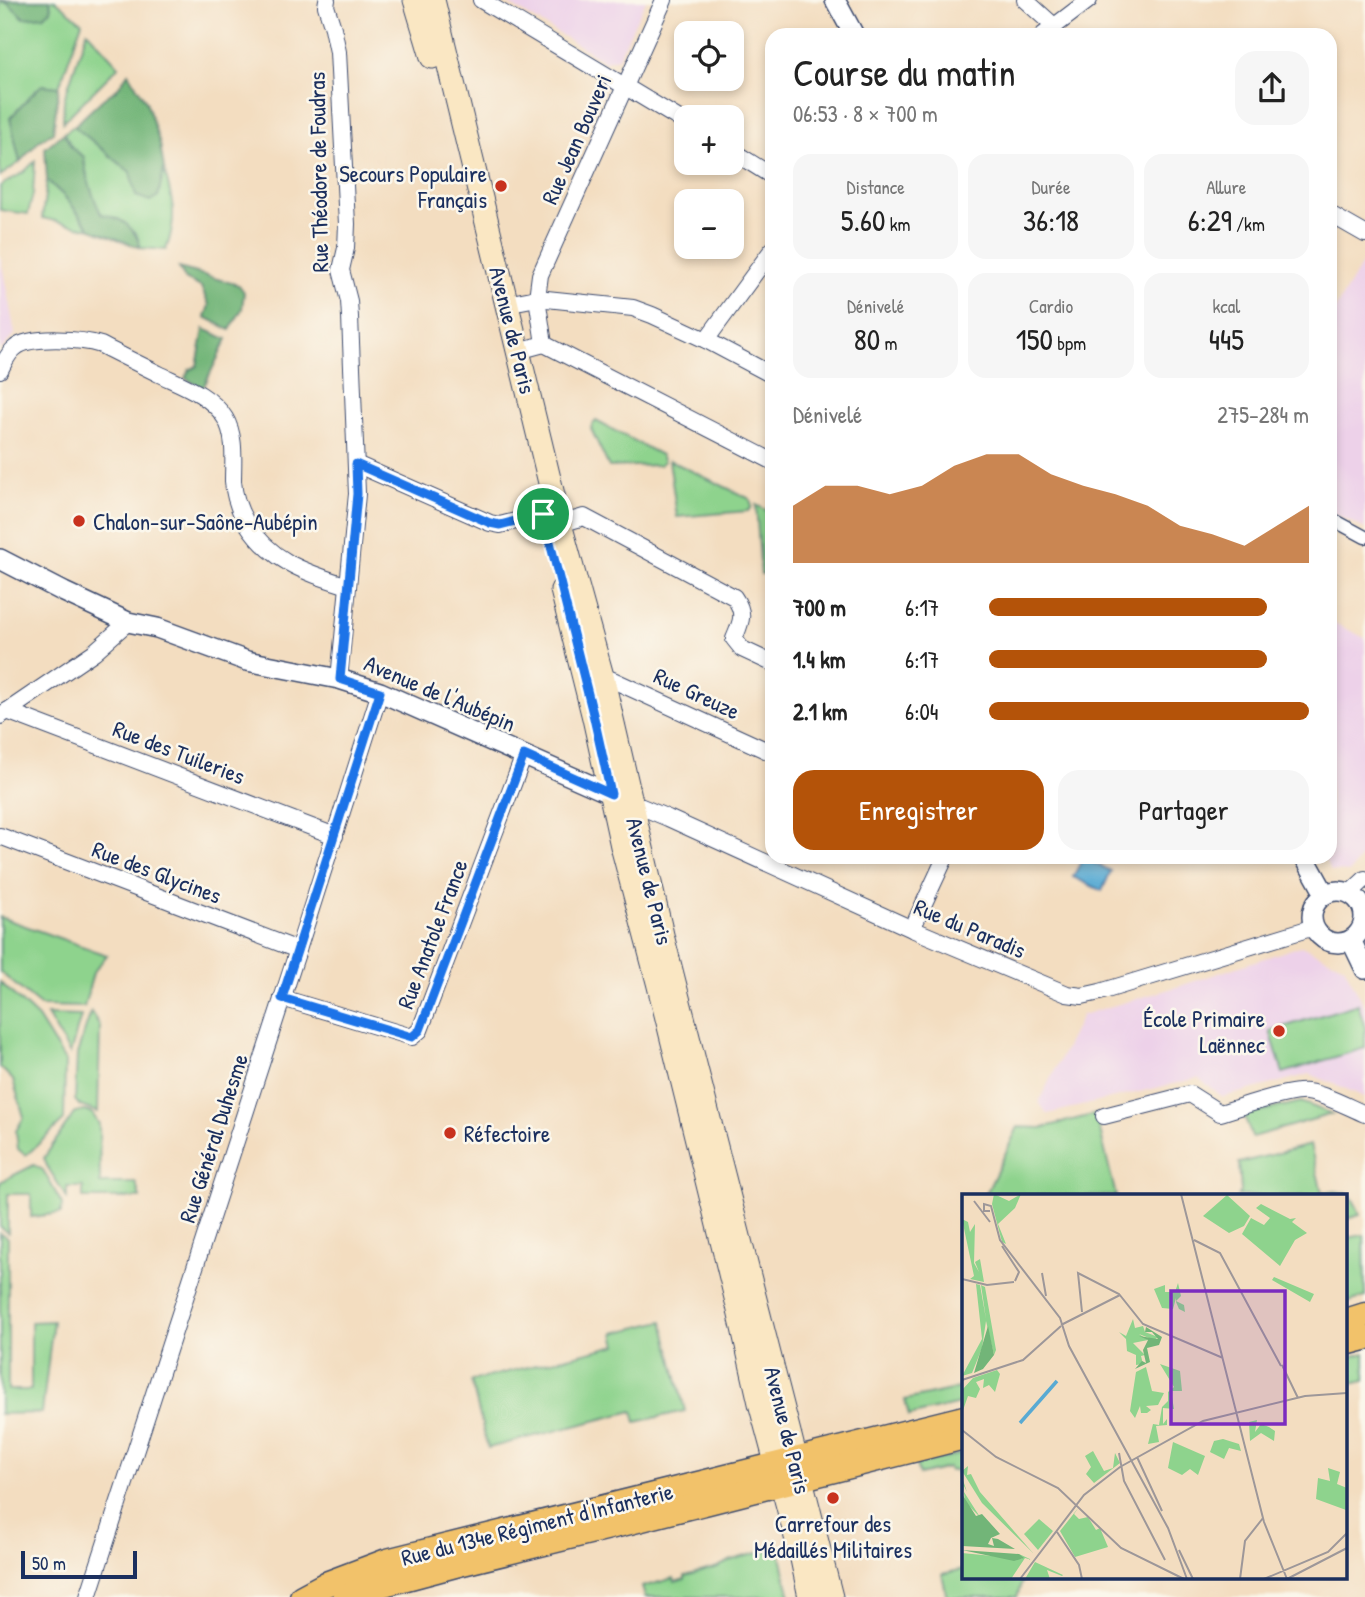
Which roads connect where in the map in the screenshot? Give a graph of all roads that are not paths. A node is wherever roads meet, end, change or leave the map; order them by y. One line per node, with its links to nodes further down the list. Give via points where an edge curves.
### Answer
1 (327, 0): 27 (street, Rue Théodore de Foudras, via 338,52 347,224 341,270 350,309)
2 (415, 0): 28 (main road, Avenue de Paris, via 534,467)
3 (433, 0): 20 (main road, Avenue de Paris)
4 (481, 0): 12 (street)
5 (664, 0): 12 (street, Rue Jean Bouveri)
6 (835, 0): 9 (street)
7 (1025, 0): 10 (street)
8 (1090, 0): 11 (street)
9 (850, 28)
10 (1047, 28)
11 (1053, 28)
12 (625, 85): 13 (street); 19 (street, Rue Jean Bouveri, via 540,275)
13 (674, 116)
14 (744, 158): 15 (street)
15 (765, 172)
16 (1337, 218): 17 (street)
17 (1365, 234)
18 (765, 260): 21 (street)
19 (537, 298): 20 (street); 21 (street, via 633,308); 22 (street)
20 (506, 304): 23 (main road, Avenue de Paris)
21 (706, 340): 25 (street)
22 (544, 344): 23 (street); 26 (street)
23 (518, 351): 28 (main road, Avenue de Paris)
24 (0, 370): 32 (street, via 13,348 22,344 84,341 197,393 216,407 230,428 237,502 260,541 293,566)
25 (765, 371)
26 (765, 457)
27 (356, 464): 28 (street, via 490,523); 32 (street, Rue Théodore de Foudras)
28 (552, 519): 34 (street, via 584,517 734,597 742,620 734,639 742,649); 35 (main road, Avenue de Paris); 41 (main road, Avenue de Paris, via 594,718)
29 (1337, 522): 30 (street)
30 (1365, 537)
31 (0, 559): 33 (street, Avenue de l'Aubépin)
32 (348, 586): 36 (street, Rue Théodore de Foudras)
33 (128, 622): 36 (street, Avenue de l'Aubépin, via 158,628 247,661); 38 (street, via 94,652)
34 (765, 660)
35 (602, 676): 39 (street, Rue Greuze); 41 (main road, Avenue de Paris)
36 (340, 679): 37 (street, Avenue de l'Aubépin)
37 (380, 692): 40 (street, Avenue de l'Aubépin); 42 (street, Rue Général Duhesme)
38 (4, 713): 42 (street, Rue des Tuileries)
39 (765, 750)
40 (524, 755): 41 (street, Avenue de l'Aubépin); 56 (street, Rue Anatole France, via 420,1030 412,1037)
41 (621, 799): 44 (street, Rue du Paradis); 65 (main road, Avenue de Paris, via 622,846)
42 (335, 835): 54 (street, Rue Général Duhesme)
43 (0, 836): 54 (street, Rue des Glycines)
44 (765, 862)
45 (768, 864): 52 (street, Rue du Paradis)
46 (942, 864): 52 (street)
47 (1308, 864): 49 (street)
48 (1365, 879): 50 (street)
49 (1325, 894): 50 (street); 51 (street, via 1312,912)
50 (1350, 894): 53 (street, via 1364,912 1362,928)
51 (1314, 927): 52 (street, Rue du Paradis, via 1082,996); 53 (street, via 1325,940)
52 (912, 929)
53 (1351, 940): 55 (street)
54 (298, 950): 56 (street, Rue Général Duhesme)
55 (1365, 969)
56 (282, 998): 66 (street, Rue Général Duhesme)
57 (1365, 1114): 58 (street, via 1308,1092 1220,1113 1190,1094)
58 (1104, 1116)
59 (1365, 1315): 60 (main road)
60 (1348, 1320)
61 (1365, 1338): 62 (main road)
62 (1348, 1342)
63 (962, 1419): 65 (main road)
64 (962, 1437): 65 (main road)
65 (789, 1472): 67 (main road, Rue du 134e Régiment d'Infanterie, via 387,1561); 68 (main road, Rue du 134e Régiment d'Infanterie); 69 (main road, Avenue de Paris); 70 (main road, Avenue de Paris)
66 (88, 1597)
67 (302, 1597)
68 (345, 1597)
69 (810, 1597)
70 (831, 1597)

